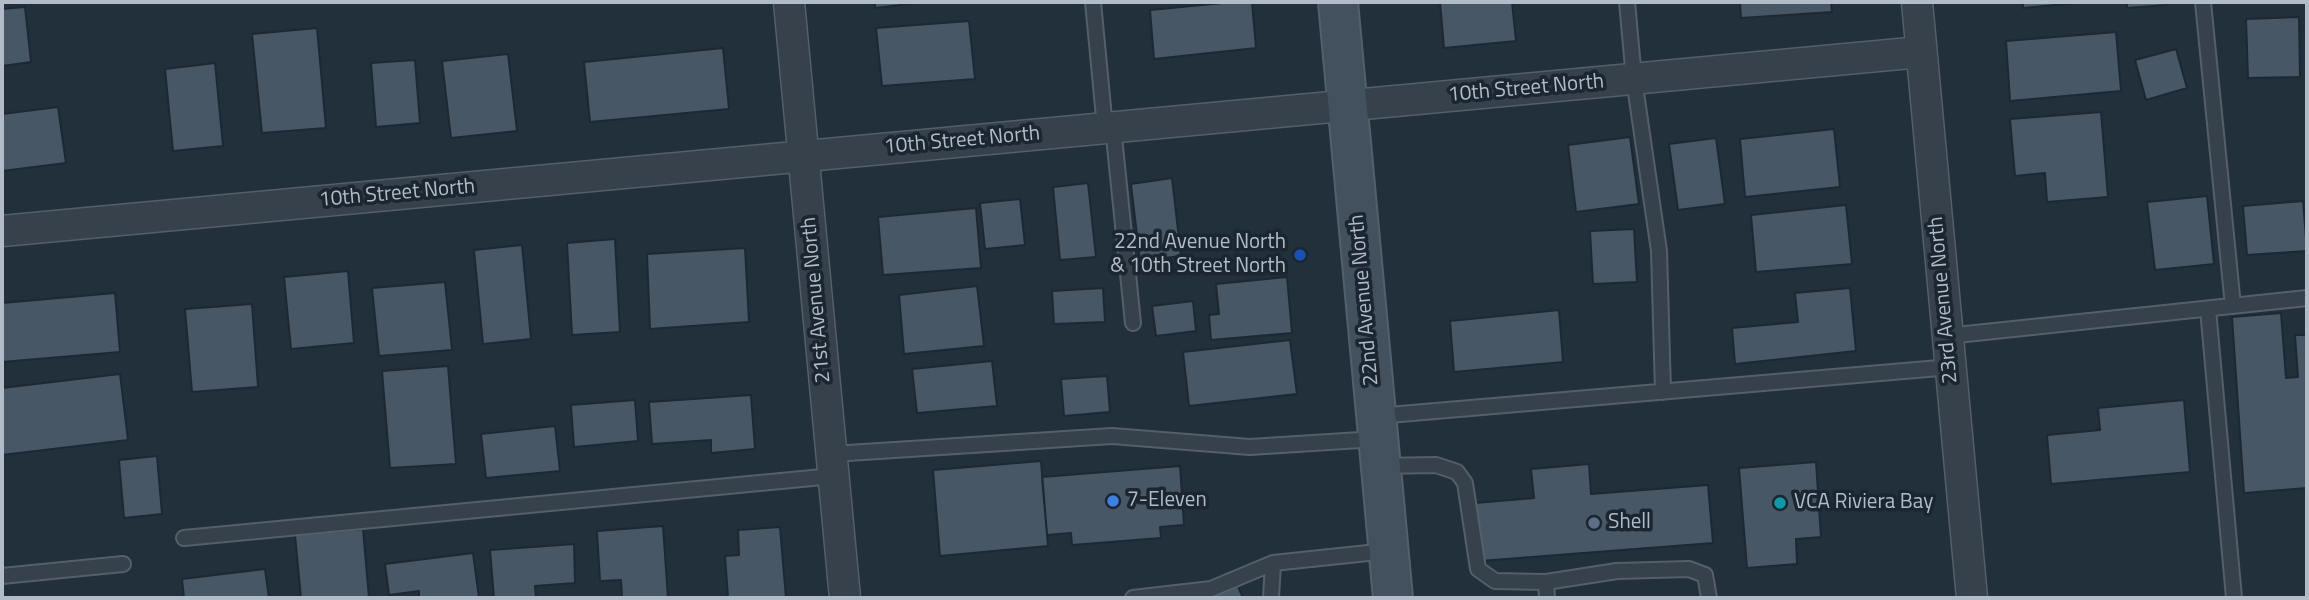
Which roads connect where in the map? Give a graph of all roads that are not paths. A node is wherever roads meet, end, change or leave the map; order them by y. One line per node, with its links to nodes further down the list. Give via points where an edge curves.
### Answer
1 (789, 2): 11 (street, 21st Avenue North)
2 (1093, 2): 10 (lane)
3 (1338, 2): 9 (main road, 22nd Avenue North)
4 (1627, 2): 8 (lane)
5 (1917, 2): 7 (street, 23rd Avenue North)
6 (2203, 2): 14 (lane)
7 (1921, 52): 8 (street, 10th Street North); 17 (street, 23rd Avenue North)
8 (1634, 79): 9 (street, 10th Street North); 19 (lane, via 1659,251)
9 (1348, 106): 10 (street, 10th Street North); 20 (main road, 22nd Avenue North)
10 (1109, 128): 11 (street, 10th Street North); 16 (lane)
11 (804, 156): 12 (street, 10th Street North); 21 (street, 21st Avenue North)
12 (2, 231)
13 (2307, 299): 14 (lane)
14 (2233, 306): 15 (lane)
15 (2208, 309): 17 (lane); 35 (lane)
16 (1133, 323)
17 (1947, 335): 18 (street, 23rd Avenue North)
18 (1951, 367): 19 (lane); 34 (street, 23rd Avenue North)
19 (1663, 392): 20 (lane)
20 (1378, 440): 21 (lane, via 1250,447 1112,436); 23 (main road, 22nd Avenue North); 27 (lane, via 1457,472 1465,483 1478,569 1495,581)
21 (833, 465): 22 (lane); 28 (street, 21st Avenue North)
22 (184, 538)
23 (1388, 551): 24 (lane); 31 (main road, 22nd Avenue North)
24 (1273, 563): 29 (lane, via 1211,589); 30 (lane)
25 (123, 564): 26 (lane)
26 (2, 576)
27 (1546, 582): 32 (lane); 33 (lane, via 1617,571 1689,569 1705,575)
28 (845, 598)
29 (1133, 598)
30 (1271, 598)
31 (1393, 598)
32 (1547, 598)
33 (1709, 598)
34 (1972, 598)
35 (2234, 598)

